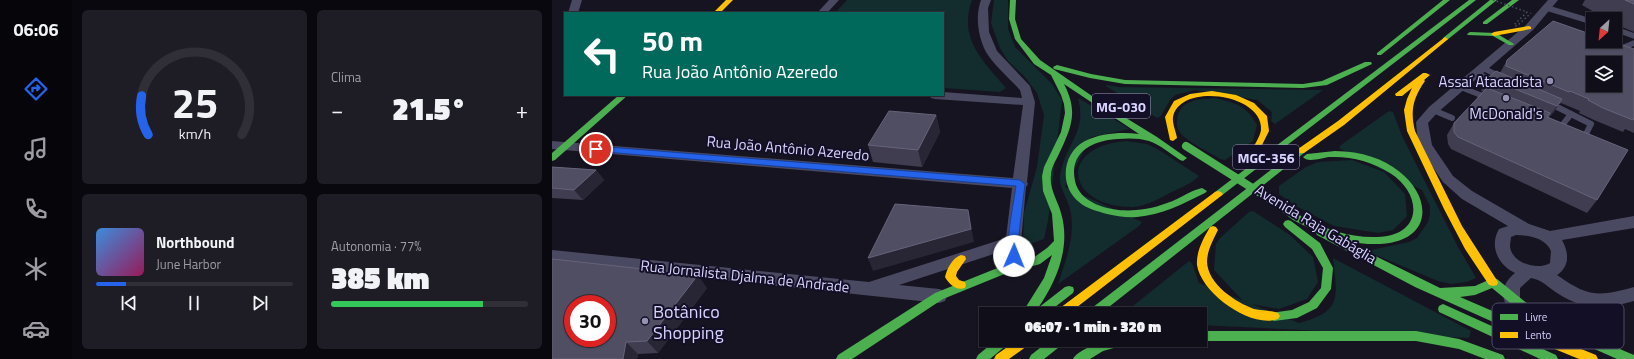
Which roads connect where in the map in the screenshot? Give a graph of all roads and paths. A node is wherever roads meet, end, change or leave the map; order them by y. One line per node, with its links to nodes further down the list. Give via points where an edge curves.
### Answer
1 (577, 0): 12 (street)
2 (730, 0): 13 (main road)
3 (834, 0): 14 (street)
4 (986, 0): 41 (street, via 983,8 984,32 992,52 1026,89)
5 (1013, 0): 28 (main road, MG-030, via 1012,19 1018,39 1037,62)
6 (1022, 0): 23 (main road, via 1019,10 1020,22)
7 (1448, 0): 26 (main road, via 1406,31)
8 (1473, 0): 93 (main road, MGC-356)
9 (1494, 0): 15 (path, bridge, via 1527,12 1514,25 1517,26); 94 (main road, MGC-356, via 1341,123 1296,154)
10 (1516, 0): 19 (main road, via 1467,37)
11 (1550, 4): 16 (lane); 17 (street)
12 (572, 12)
13 (717, 12)
14 (823, 12)
15 (1531, 13)
16 (1586, 19)
17 (1529, 28): 19 (main road); 22 (street)
18 (1622, 32): 20 (lane)
19 (1494, 34): 22 (main road)
20 (1634, 36)
21 (1634, 43): 24 (lane)
22 (1511, 44): 29 (street)
23 (1038, 48)
24 (1622, 48)
25 (1047, 58): 28 (main road, MG-030)
26 (1368, 64): 28 (main road, via 1324,83 1303,86 1125,82); 35 (main road)
27 (1434, 68): 31 (main road)
28 (1055, 70): 34 (main road, MG-030); 52 (main road, MG-030, via 1102,107); 72 (main road, via 1065,89 1071,114 1068,127 1049,164 1046,176 1058,221)
29 (1477, 72): 30 (lane); 32 (lane); 33 (street)
30 (1497, 74)
31 (1426, 75): 38 (main road); 81 (main road, via 1411,95 1406,107 1411,131 1459,230)
32 (1503, 86)
33 (1460, 87): 39 (lane); 42 (street)
34 (1091, 88)
35 (1338, 88)
36 (623, 96): 54 (main road)
37 (944, 96): 41 (street)
38 (1394, 97)
39 (1496, 101)
40 (1540, 101): 43 (lane)
41 (1029, 102): 59 (street)
42 (1433, 110): 44 (lane); 61 (street, via 1422,122 1425,145 1448,179 1467,195)
43 (1571, 114): 47 (lane); 50 (lane, via 1591,124 1584,137)
44 (1452, 118)
45 (1553, 125): 47 (lane)
46 (1350, 128): 55 (main road, MGC-356)
47 (1560, 128): 49 (lane)
48 (1159, 129): 51 (main road, Avenida Raja Gabáglia / MG-030)
49 (1567, 131)
50 (1574, 134)
51 (1173, 138): 53 (main road, MGC-356, via 1168,122 1171,109 1177,102 1201,94 1219,94 1249,103 1264,119 1266,128 1249,157); 65 (main road, Avenida Raja Gabáglia / MG-030, bridge)
52 (1154, 139): 57 (main road, MG-030); 62 (main road, via 1125,135 1088,143 1074,156 1068,179 1071,188 1081,199 1091,206 1116,213 1144,213 1168,206 1205,189)
53 (1271, 141)
54 (558, 146): 56 (main road); 59 (street, Rua João Antônio Azeredo)
55 (1306, 157): 65 (main road, via 1346,154 1372,161 1386,167 1402,179 1415,195 1418,205 1417,220 1408,232 1384,240 1355,240); 67 (main road, MGC-356)
56 (552, 158)
57 (1187, 160)
58 (1234, 169): 60 (main road, Avenida Raja Gabáglia / MGC-356, via 1222,180)
59 (1020, 184): 71 (street)
60 (1248, 200)
61 (1486, 204): 66 (street); 68 (street)
62 (1170, 215)
63 (1280, 220): 69 (main road, Avenida Raja Gabáglia)
64 (1634, 222): 70 (street)
65 (1307, 224): 85 (main road, Avenida Raja Gabáglia, via 1355,253)
66 (1525, 229): 68 (street); 70 (street)
67 (1212, 230): 69 (main road, via 1201,258 1203,272 1210,284 1222,297 1250,313 1280,318 1306,310 1326,292 1329,279 1327,268 1322,256); 95 (main road, MGC-356)
68 (1504, 233): 75 (street, via 1501,246)
69 (1305, 234): 73 (main road, Avenida Raja Gabáglia)
70 (1548, 237): 79 (street, via 1559,250 1559,264)
71 (1013, 242): 76 (street); 78 (street)
72 (1059, 242): 77 (main road); 80 (main road)
73 (1331, 250)
74 (552, 256): 84 (street, Rua Jornalista Djalma de Andrade)
75 (1505, 258): 79 (street, via 1510,263); 81 (street)
76 (961, 259): 82 (main road, via 950,271 951,278); 84 (street)
77 (1036, 261): 78 (main road); 80 (main road)
78 (1016, 266): 82 (main road)
79 (1541, 272): 86 (street, via 1576,296 1587,300 1600,301); 88 (street, via 1512,285)
80 (1054, 273): 91 (main road)
81 (1493, 282): 85 (main road, via 1486,288 1457,293); 88 (main road)
82 (961, 286): 87 (main road)
83 (1076, 286): 92 (main road)
84 (869, 288): 87 (street, Rua Jornalista Djalma de Andrade)
85 (1427, 289): 96 (main road, Avenida Raja Gabáglia)
86 (1634, 294)
87 (939, 296): 111 (main road)
88 (1512, 300): 89 (main road)
89 (1517, 303)
90 (1434, 304): 97 (main road)
91 (1033, 307)
92 (1048, 307)
93 (1069, 307)
94 (1101, 307)
95 (1116, 307)
96 (1492, 317)
97 (1484, 329): 98 (main road); 99 (main road)
98 (1492, 333)
99 (1492, 334)
100 (1207, 336): 116 (main road, via 1416,336 1459,344)
101 (996, 347): 112 (main road)
102 (1016, 347): 113 (main road)
103 (1050, 347): 114 (main road)
104 (1100, 347): 115 (main road)
105 (1513, 349): 117 (main road)
106 (1529, 349): 118 (main road)
107 (1568, 349): 119 (main road)
108 (1600, 349): 110 (main road)
109 (1607, 349): 110 (main road)
110 (1620, 355): 120 (main road)
111 (842, 359)
112 (982, 359)
113 (1000, 359)
114 (1035, 359)
115 (1079, 359)
116 (1499, 359)
117 (1528, 359)
118 (1552, 359)
119 (1592, 359)
120 (1630, 359)

